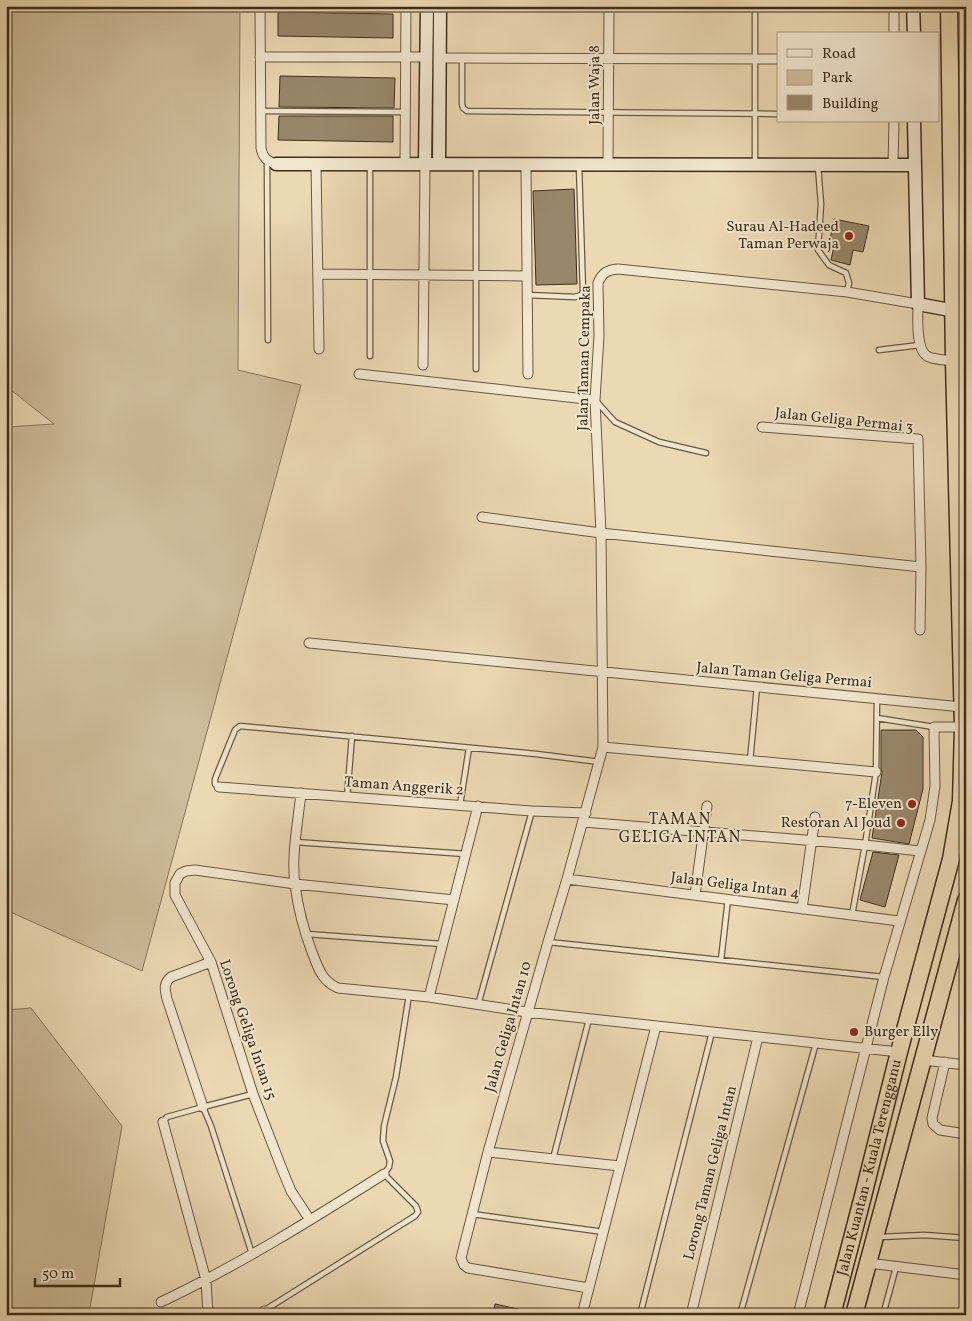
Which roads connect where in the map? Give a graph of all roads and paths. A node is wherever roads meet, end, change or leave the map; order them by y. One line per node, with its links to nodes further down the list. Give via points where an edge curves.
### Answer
1 (260, 6): 11 (street)
2 (406, 6): 12 (street)
3 (914, 6): 10 (street)
4 (949, 6): 47 (highway, Jalan Kuantan - Kuala Terengganu)
5 (436, 7): 6 (lane); 13 (street)
6 (609, 7): 7 (lane); 15 (street, Jalan Waja 8)
7 (755, 7): 8 (lane); 16 (lane)
8 (894, 7): 9 (street)
9 (894, 32)
10 (914, 32)
11 (260, 57): 12 (street); 18 (street)
12 (406, 57): 13 (street); 19 (street)
13 (433, 58): 14 (street); 29 (street); 30 (street)
14 (462, 58): 15 (street); 20 (lane, via 462,104 467,111)
15 (609, 59): 16 (street); 20 (street, Jalan Waja 8)
16 (755, 59): 17 (street); 21 (lane)
17 (777, 59)
18 (260, 111): 19 (lane); 25 (street, via 262,155)
19 (405, 112): 28 (street)
20 (608, 112): 21 (lane); 34 (street, Jalan Waja 8)
21 (755, 114): 22 (lane); 35 (lane)
22 (777, 114)
23 (894, 122): 37 (street)
24 (914, 122): 38 (street)
25 (272, 162): 26 (street); 48 (lane)
26 (316, 164): 27 (street); 39 (street)
27 (370, 164): 28 (street); 40 (lane)
28 (405, 164): 29 (street)
29 (425, 164): 30 (street); 41 (street)
30 (439, 164): 31 (street)
31 (476, 164): 32 (street); 42 (lane)
32 (526, 164): 33 (street); 43 (street)
33 (579, 164): 34 (street); 45 (lane, via 583,292 575,297)
34 (608, 164): 35 (street)
35 (755, 165): 36 (street)
36 (818, 165): 37 (street); 44 (lane, via 821,204 818,250 829,265 846,273)
37 (894, 165): 38 (street)
38 (914, 165): 46 (street)
39 (318, 274): 40 (street); 50 (street)
40 (371, 274): 41 (street); 52 (lane)
41 (425, 276): 42 (street); 54 (street)
42 (476, 276): 43 (street); 55 (lane)
43 (527, 276): 45 (street)
44 (847, 292): 46 (street, Jalan Taman Cempaka); 58 (street, Jalan Taman Cempaka, via 609,270 600,276 598,283)
45 (527, 295): 57 (street)
46 (918, 304): 47 (street); 49 (street)
47 (960, 312): 53 (highway, Jalan Kuantan - Kuala Terengganu)
48 (268, 340)
49 (920, 345): 51 (lane); 53 (street, via 923,353 930,357)
50 (319, 349)
51 (880, 350)
52 (370, 356)
53 (954, 361): 69 (highway, Jalan Kuantan - Kuala Terengganu)
54 (423, 365)
55 (476, 369)
56 (359, 374): 58 (street)
57 (528, 374)
58 (595, 400): 60 (lane, via 614,422 659,442); 62 (street, Jalan Taman Cempaka)
59 (762, 427): 63 (street, Jalan Geliga Permai 3, via 918,439)
60 (706, 453)
61 (482, 517): 62 (street)
62 (601, 533): 63 (street); 66 (street, Jalan Taman Cempaka)
63 (921, 567): 64 (street)
64 (920, 630)
65 (309, 643): 66 (street, Jalan Taman Geliga Permai)
66 (603, 672): 67 (street, Jalan Taman Geliga Permai); 74 (street, Jalan Geliga Intan 10)
67 (757, 687): 68 (street, Jalan Taman Geliga Permai); 76 (lane)
68 (877, 699): 69 (street, Jalan Taman Geliga Permai); 70 (lane)
69 (962, 707): 72 (highway, Jalan Kuantan - Kuala Terengganu)
70 (877, 718): 71 (lane); 78 (lane)
71 (934, 726): 72 (street); 92 (street, via 933,803)
72 (963, 726): 119 (highway, Jalan Kuantan - Kuala Terengganu, via 958,826)
73 (352, 736): 75 (lane); 79 (lane, via 240,726 235,730 215,779); 81 (lane)
74 (603, 747): 76 (street); 77 (street, Jalan Geliga Intan 10)
75 (469, 748): 77 (lane); 82 (lane)
76 (750, 760): 78 (street)
77 (600, 762): 86 (street, Jalan Geliga Intan 10)
78 (876, 772): 91 (lane)
79 (219, 787): 80 (street, Taman Anggerik 2)
80 (301, 793): 81 (street, Taman Anggerik 2); 90 (street)
81 (347, 797): 82 (street, Taman Anggerik 2)
82 (460, 805): 83 (street, Taman Anggerik 2)
83 (478, 806): 85 (street, Taman Anggerik 2); 93 (street)
84 (707, 806): 88 (street)
85 (532, 811): 86 (street, Taman Anggerik 2); 111 (lane)
86 (584, 817): 88 (street, Taman Anggerik 2); 94 (street, Jalan Geliga Intan 10)
87 (816, 817): 89 (street)
88 (704, 832): 89 (street, Taman Anggerik 2); 96 (street)
89 (812, 841): 91 (street, Taman Anggerik 2); 100 (street)
90 (296, 842): 93 (lane); 95 (street)
91 (865, 845): 92 (street, Taman Anggerik 2); 101 (lane)
92 (920, 851): 102 (street)
93 (466, 854): 98 (street)
94 (567, 879): 96 (street, Jalan Geliga Intan 4); 104 (street, Jalan Geliga Intan 10)
95 (295, 884): 98 (street, Lorong Geliga Intan 15); 103 (street); 107 (street, Lorong Geliga Intan 15, via 195,870 180,874 174,883 175,895)
96 (695, 895): 97 (street, Jalan Geliga Intan 4)
97 (728, 899): 100 (street, Jalan Geliga Intan 4); 106 (lane)
98 (454, 900): 105 (street)
99 (966, 900): 120 (highway, Jalan Kuantan - Kuala Terengganu)
100 (802, 909): 101 (street, Jalan Geliga Intan 4)
101 (852, 915): 102 (street, Jalan Geliga Intan 4)
102 (900, 921): 108 (street)
103 (306, 934): 105 (lane); 109 (street, via 319,970 329,984 338,988)
104 (548, 942): 106 (lane); 112 (street, Jalan Geliga Intan 10)
105 (442, 944): 110 (street)
106 (722, 960): 108 (lane)
107 (211, 962): 123 (street, Lorong Geliga Intan 15); 124 (street, via 171,977 165,985)
108 (884, 977): 118 (street)
109 (409, 995): 110 (street); 130 (lane, via 396,1077 384,1126 383,1141 390,1162)
110 (429, 997): 111 (street)
111 (478, 1005): 112 (street)
112 (527, 1012): 113 (street); 127 (street, Jalan Geliga Intan 10)
113 (589, 1019): 114 (street); 128 (lane)
114 (656, 1026): 115 (street); 129 (street)
115 (712, 1032): 116 (street); 146 (lane)
116 (758, 1037): 117 (street); 147 (street, Lorong Taman Geliga Intan)
117 (816, 1043): 118 (street); 148 (lane)
118 (866, 1048): 119 (street); 149 (street)
119 (898, 1052): 150 (highway, Jalan Kuantan - Kuala Terengganu)
120 (923, 1060): 121 (street); 134 (highway, Jalan Kuantan - Kuala Terengganu)
121 (945, 1062): 122 (street); 126 (street, via 933,1124 940,1130)
122 (966, 1065)
123 (254, 1094): 124 (lane); 132 (street, Lorong Geliga Intan 15, via 291,1191)
124 (203, 1108): 125 (lane, via 167,1117); 136 (lane)
125 (163, 1122): 140 (street)
126 (966, 1134)
127 (488, 1152): 128 (street); 131 (street, Jalan Geliga Intan 10)
128 (553, 1159): 129 (street)
129 (620, 1166): 133 (street)
130 (384, 1174): 132 (street); 143 (lane, via 416,1206 418,1212 415,1216)
131 (472, 1214): 133 (lane); 141 (street, Jalan Geliga Intan 10, via 462,1258 468,1268)
132 (310, 1220): 136 (street)
133 (604, 1232): 141 (street)
134 (876, 1237): 135 (lane, via 924,1235); 137 (highway, Jalan Kuantan - Kuala Terengganu)
135 (966, 1238)
136 (252, 1254): 140 (street)
137 (868, 1264): 138 (street); 151 (highway, Jalan Kuantan - Kuala Terengganu)
138 (896, 1267): 139 (street); 152 (lane)
139 (966, 1275)
140 (206, 1280): 142 (street); 144 (street)
141 (589, 1288): 145 (street)
142 (161, 1302)
143 (262, 1314)
144 (208, 1315)
145 (582, 1315)
146 (640, 1315)
147 (691, 1315)
148 (740, 1315)
149 (798, 1315)
150 (832, 1315)
151 (854, 1315)
152 (882, 1315)

